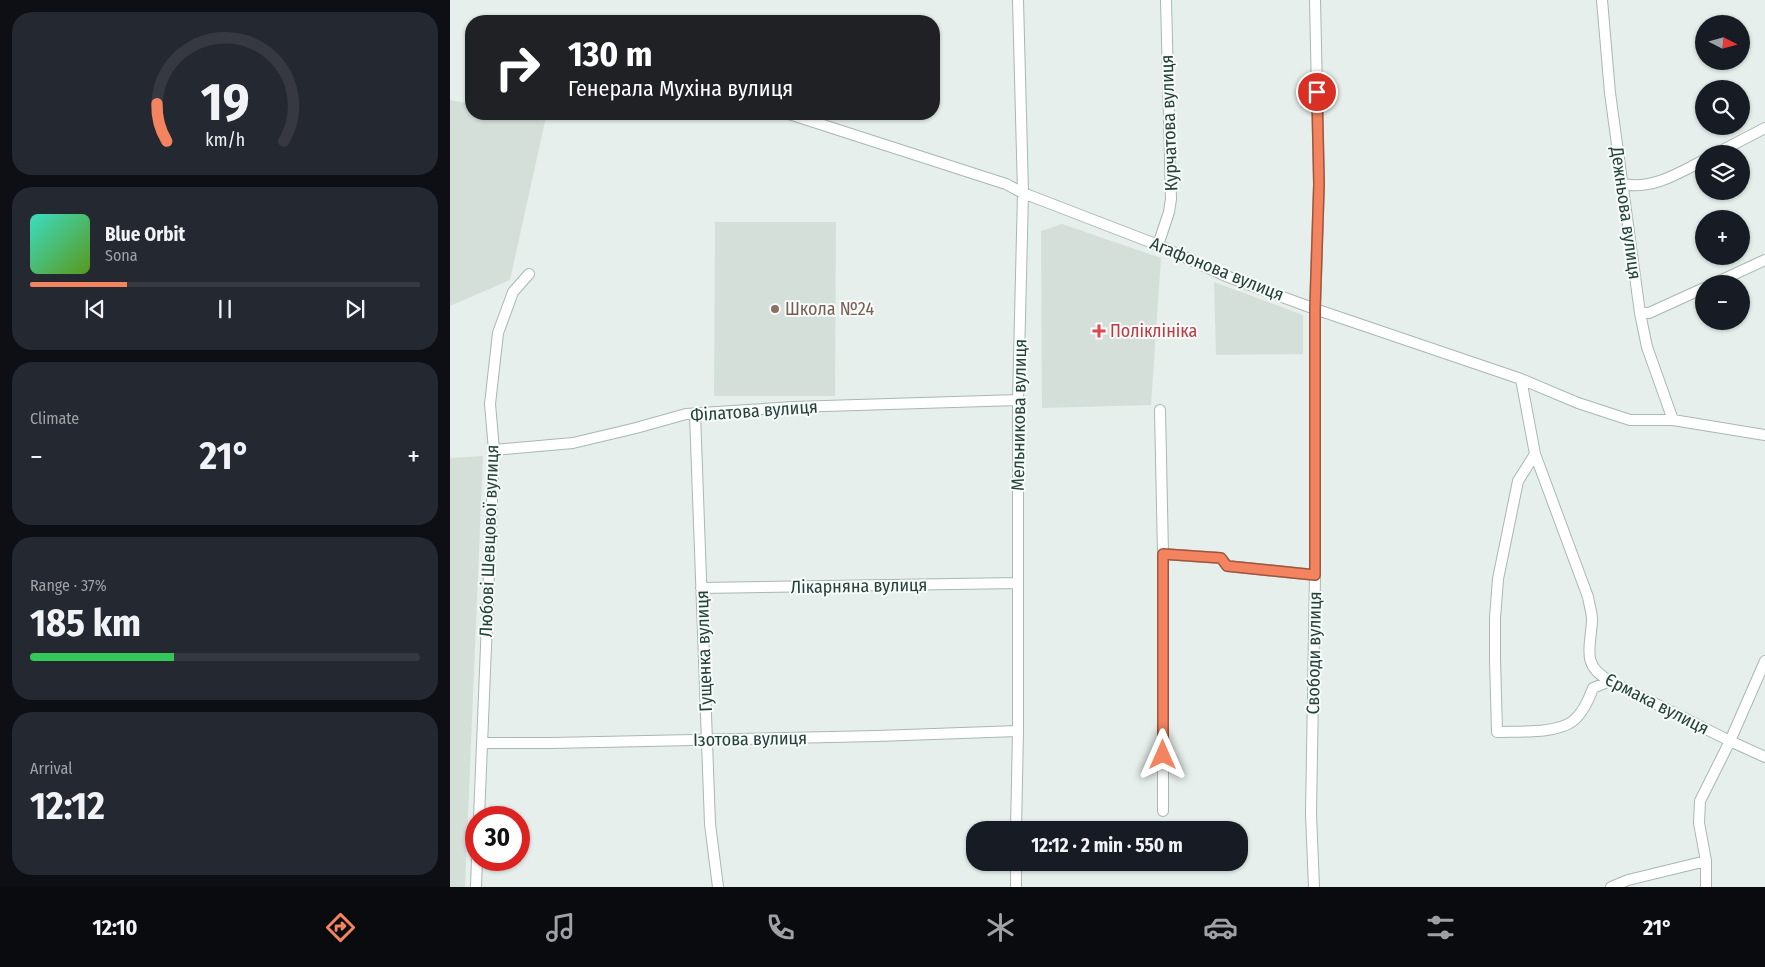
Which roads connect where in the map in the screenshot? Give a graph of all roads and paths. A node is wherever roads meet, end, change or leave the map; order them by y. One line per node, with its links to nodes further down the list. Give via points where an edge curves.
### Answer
1 (1018, 0): 10 (street, Мельникова вулиця)
2 (1166, 0): 11 (street, Курчатова вулиця, via 1171,199)
3 (1315, 0): 16 (street, Свободи вулиця, via 1319,184)
4 (1602, 0): 9 (street, Дежньова вулиця, via 1610,93)
5 (807, 120): 10 (street, Агафонова вулиця, via 1006,184)
6 (1765, 128): 7 (street)
7 (1732, 145)
8 (1695, 165): 9 (street, via 1670,178 1636,186)
9 (1623, 184): 17 (street, Дежньова вулиця)
10 (1023, 193): 11 (street, Агафонова вулиця); 19 (street, Мельникова вулиця)
11 (1158, 244): 16 (street, Агафонова вулиця, via 1226,276)
12 (1765, 260): 14 (street)
13 (529, 274): 24 (street, Любові Шевцової вулиця, via 513,292 498,332 490,404)
14 (1732, 275)
15 (1695, 292): 17 (street, via 1649,313)
16 (1315, 309): 18 (street, Агафонова вулиця); 27 (street, Свободи вулиця)
17 (1640, 313): 22 (street, Дежньова вулиця, via 1647,347)
18 (1521, 379): 22 (street, Агафонова вулиця, via 1578,404 1630,420); 25 (street, Єрмака вулиця)
19 (1018, 400): 21 (street, Філатова вулиця, via 793,407); 28 (street, Мельникова вулиця)
20 (1160, 410): 26 (street)
21 (695, 414): 24 (street, Філатова вулиця, via 574,443); 29 (street, Гущенка вулиця)
22 (1673, 420): 23 (street, Агафонова вулиця)
23 (1765, 435)
24 (494, 450): 35 (street, Любові Шевцової вулиця)
25 (1534, 454): 31 (street, Єрмака вулиця, via 1588,597 1592,618 1589,660 1594,669); 31 (street, via 1518,481 1498,579 1494,658 1497,732 1563,726 1573,721 1581,711 1593,688)
26 (1163, 554): 27 (street, via 1221,558 1227,566); 38 (street)
27 (1315, 575): 46 (street, Свободи вулиця, via 1311,814)
28 (1017, 583): 29 (street, Лікарняна вулиця); 32 (street, Мельникова вулиця)
29 (701, 588): 33 (street, Гущенка вулиця)
30 (1765, 661): 34 (street)
31 (1610, 681): 34 (street, Єрмака вулиця)
32 (1018, 732): 33 (street, Ізотова вулиця); 39 (street, Мельникова вулиця)
33 (708, 740): 35 (street, Ізотова вулиця); 44 (street, Гущенка вулиця, via 710,824)
34 (1730, 741): 36 (street, Єрмака вулиця); 40 (street, via 1700,801 1699,824)
35 (482, 743): 37 (street, Любові Шевцової вулиця)
36 (1765, 757)
37 (479, 806)
38 (1163, 811)
39 (1016, 821)
40 (1706, 861): 47 (street); 48 (street)
41 (477, 871): 43 (street)
42 (1016, 871): 45 (street)
43 (476, 887)
44 (718, 887)
45 (1016, 887)
46 (1314, 887)
47 (1611, 887)
48 (1706, 887)

